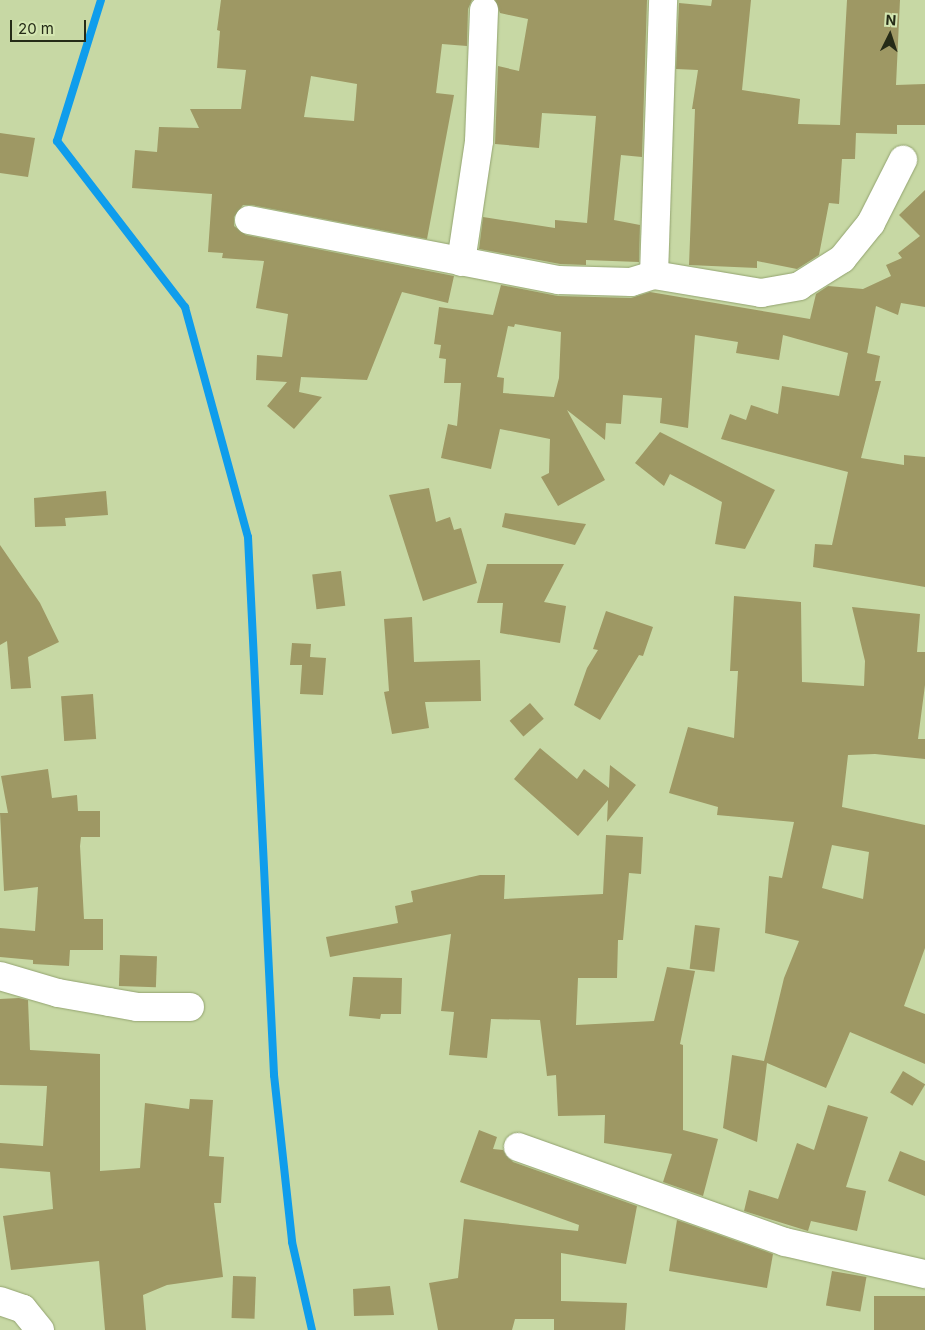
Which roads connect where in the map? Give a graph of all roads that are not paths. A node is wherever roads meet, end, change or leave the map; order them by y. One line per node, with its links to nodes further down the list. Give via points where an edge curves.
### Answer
1 (663, 0): 6 (street)
2 (484, 10): 5 (street, via 479,141)
3 (903, 160): 6 (street, via 871,222 842,259 799,286 761,293)
4 (249, 220): 5 (street)
5 (461, 262): 6 (street, via 558,280 631,282)
6 (654, 275)
7 (0, 976): 8 (street, via 58,993 137,1007)
8 (190, 1007)
9 (518, 1147): 10 (street, via 785,1242)
10 (925, 1274)
11 (0, 1301): 12 (street, via 22,1309)
12 (40, 1330)

